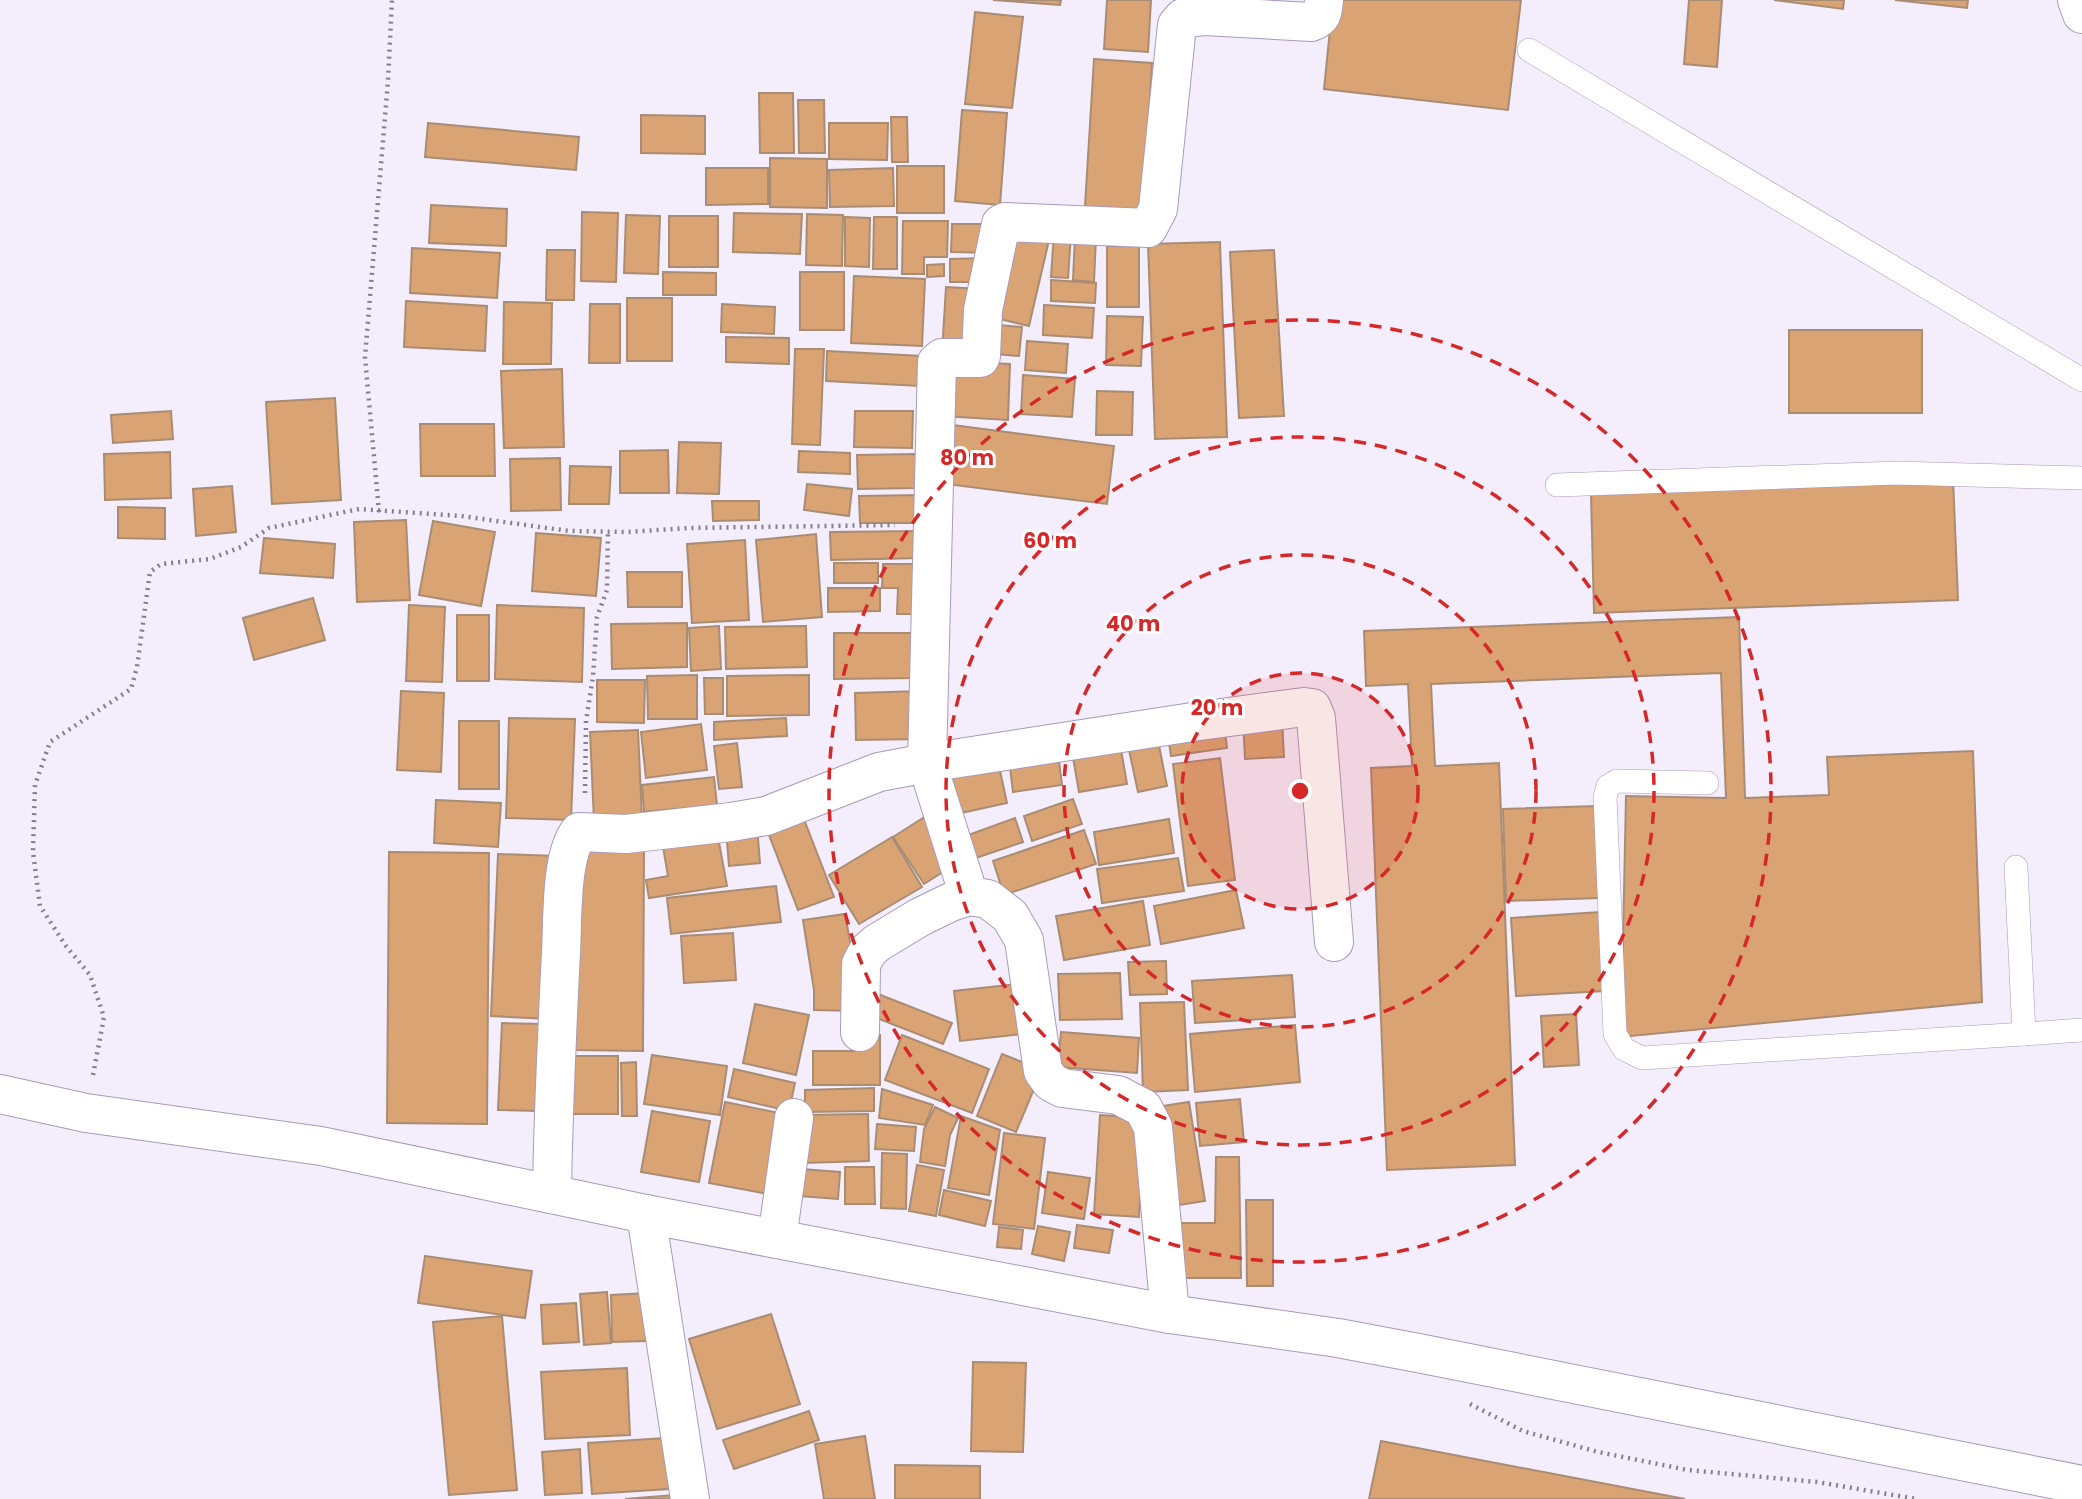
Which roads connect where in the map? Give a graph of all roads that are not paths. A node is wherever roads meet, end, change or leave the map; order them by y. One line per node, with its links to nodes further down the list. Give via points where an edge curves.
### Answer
1 (1324, 0): 8 (street, via 1319,20 1311,22 1205,16 1183,18 1177,25 1158,209 1149,228 1001,224 983,310 980,359 937,362)
2 (2077, 0): 3 (street)
3 (2082, 15)
4 (1529, 50): 5 (lane)
5 (2082, 380)
6 (2082, 478): 7 (lane, via 1897,473)
7 (1557, 485)
8 (928, 763): 11 (street); 12 (street, via 1312,708); 18 (street, via 878,772 766,816 626,834 579,832 571,842 566,877)
9 (1707, 783): 15 (lane, via 1617,781 1608,786 1615,1034 1624,1049 1642,1058)
10 (2016, 867): 15 (lane)
11 (968, 896): 14 (street, via 920,917 868,951 861,964); 21 (street, via 988,899 1010,916 1024,940 1044,1071 1051,1082 1062,1088 1118,1095 1143,1108 1153,1127)
12 (1334, 942)
13 (2082, 1030): 15 (lane)
14 (860, 1032)
15 (2024, 1034)
16 (0, 1094): 18 (street, via 86,1113 321,1146)
17 (794, 1118): 20 (street)
18 (552, 1194): 19 (street)
19 (646, 1214): 20 (street); 23 (street)
20 (777, 1239): 21 (street)
21 (1170, 1314): 22 (street, via 1338,1338)
22 (2082, 1485)
23 (691, 1499)

